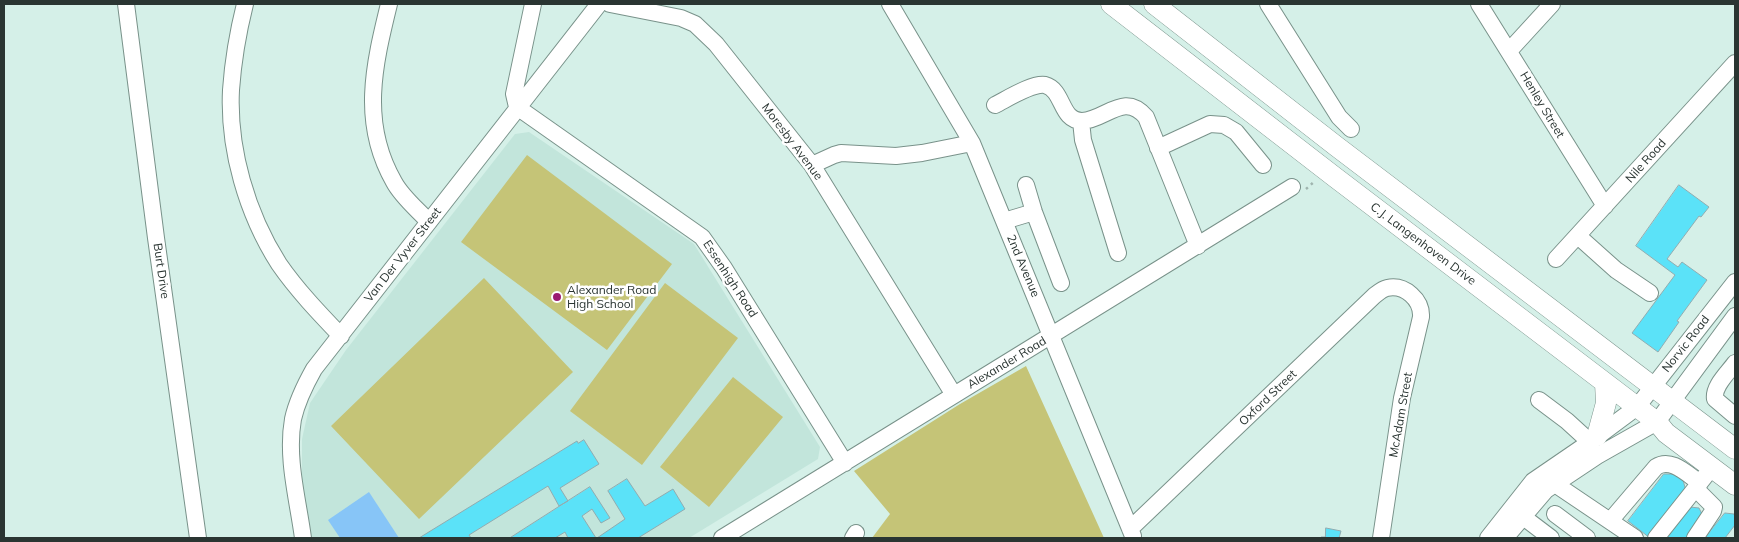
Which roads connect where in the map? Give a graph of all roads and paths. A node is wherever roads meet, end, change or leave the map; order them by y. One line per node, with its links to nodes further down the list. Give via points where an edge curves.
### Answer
1 (126, 4): 59 (street, Burt Drive)
2 (245, 4): 38 (street, via 231,92 235,149 246,191 279,264)
3 (388, 4): 28 (street, via 372,90 375,131 379,150 394,182)
4 (533, 4): 16 (street, via 514,94)
5 (599, 4): 16 (street, Van Der Vyver Street)
6 (610, 4): 21 (street, Moresby Avenue, via 681,18 695,24 706,33)
7 (890, 4): 19 (street, 2nd Avenue)
8 (1110, 4): 41 (main road, C.J. Langenhoven Drive)
9 (1154, 4): 42 (main road, C.J. Langenhoven Drive)
10 (1268, 4): 18 (street, via 1339,117)
11 (1479, 4): 13 (street, Henley Street)
12 (1552, 4): 13 (street)
13 (1509, 51): 25 (street, Henley Street)
14 (1735, 63): 25 (street, Nile Road)
15 (995, 105): 17 (street, via 1030,88 1044,85 1053,89 1068,116)
16 (518, 107): 28 (street, Van Der Vyver Street); 51 (street, Essenhigh Road, via 702,237)
17 (1081, 121): 20 (street, via 1118,108 1140,110); 31 (street, via 1083,140)
18 (1351, 129)
19 (972, 142): 21 (street, via 896,156 841,153); 27 (street, 2nd Avenue)
20 (1158, 148): 22 (street, via 1210,124 1224,125 1236,132); 30 (street)
21 (812, 165): 43 (street, Moresby Avenue)
22 (1263, 165)
23 (1026, 185): 26 (street)
24 (1292, 187): 30 (street, Alexander Road)
25 (1605, 206): 29 (street, Nile Road)
26 (1034, 212): 27 (street); 33 (street)
27 (1004, 221): 39 (street, 2nd Avenue)
28 (429, 222): 38 (street, Van Der Vyver Street)
29 (1578, 236): 32 (street, Nile Road); 35 (street, via 1616,270)
30 (1198, 246): 39 (street, Alexander Road)
31 (1118, 253)
32 (1556, 259)
33 (1061, 282)
34 (1735, 282): 42 (street, Norvic Road)
35 (1650, 293)
36 (1412, 296): 58 (street, Oxford Street, via 1393,287 1374,296); 62 (street, McAdam Street, via 1420,305 1421,317 1402,398)
37 (1735, 316): 45 (street, Norvic Road)
38 (341, 336): 60 (street, Van Der Vyver Street, via 314,369 294,417 291,451)
39 (1052, 336): 43 (street, Alexander Road); 58 (street, 2nd Avenue)
40 (1735, 363): 47 (street, via 1714,394 1714,399)
41 (1605, 383): 46 (main road, C.J. Langenhoven Drive); 49 (main road, via 1606,403)
42 (1652, 387): 45 (main road, C.J. Langenhoven Drive); 46 (street, Norvic Road)
43 (954, 395): 51 (street, Alexander Road)
44 (1539, 400): 49 (street)
45 (1672, 401): 48 (street, Norvic Road); 50 (main road, C.J. Langenhoven Drive)
46 (1637, 407): 48 (main road, C.J. Langenhoven Drive); 49 (street, Norvic Road)
47 (1735, 416)
48 (1656, 422): 52 (main road, C.J. Langenhoven Drive); 53 (street)
49 (1594, 439): 63 (street, Norvic Road, via 1533,481)
50 (1735, 449)
51 (845, 463): 61 (street, Alexander Road)
52 (1703, 480): 54 (main road, C.J. Langenhoven Drive); 57 (street, via 1672,464 1661,463); 68 (street); 69 (street, via 1714,507)
53 (1555, 484): 56 (street); 57 (street)
54 (1735, 485)
55 (1555, 514): 66 (street)
56 (1522, 516): 64 (street); 65 (street)
57 (1610, 521): 67 (street)
58 (1132, 533)
59 (198, 538)
60 (303, 538)
61 (722, 538)
62 (1381, 538)
63 (1488, 538)
64 (1506, 538)
65 (1551, 538)
66 (1587, 538)
67 (1635, 538)
68 (1656, 538)
69 (1695, 538)

